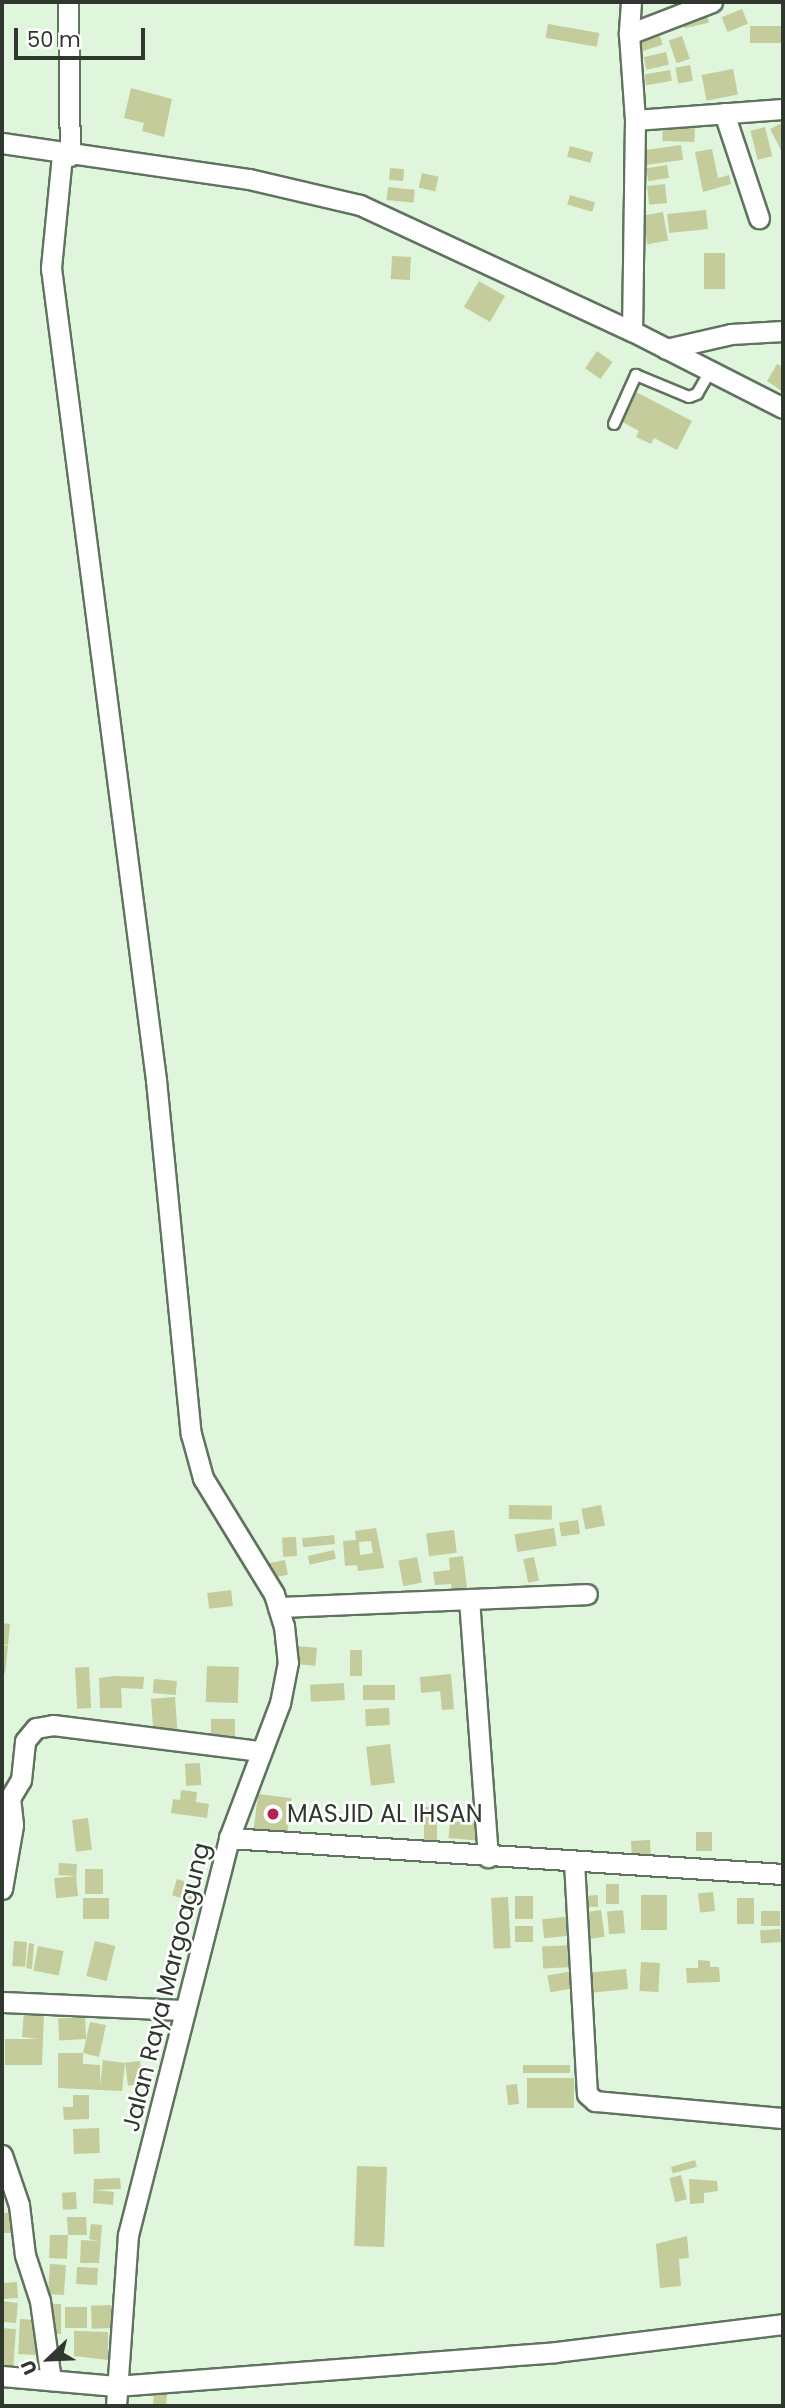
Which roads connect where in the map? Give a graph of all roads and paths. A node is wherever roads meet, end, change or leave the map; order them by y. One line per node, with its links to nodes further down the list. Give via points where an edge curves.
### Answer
1 (68, 2): 9 (street)
2 (631, 2): 4 (street)
3 (712, 2): 4 (street)
4 (629, 34): 7 (street)
5 (783, 109): 6 (street)
6 (724, 113): 7 (street); 10 (street)
7 (635, 120): 11 (street)
8 (2, 143): 9 (street)
9 (66, 155): 11 (street, via 248,179 360,205); 19 (street, via 51,268 156,1080 191,1434 203,1478)
10 (760, 218)
11 (632, 331): 13 (street)
12 (783, 331): 13 (street, via 731,334)
13 (666, 349): 14 (street)
14 (709, 373): 15 (street); 16 (lane, via 697,394 689,397 636,375)
15 (783, 408)
16 (614, 424)
17 (587, 1594): 18 (street)
18 (469, 1599): 19 (street); 23 (street)
19 (278, 1606): 20 (street, via 288,1662 280,1703)
20 (260, 1751): 21 (street, via 36,1728 25,1741 21,1780); 22 (street)
21 (6, 1798): 26 (street, via 13,1825)
22 (229, 1838): 23 (street, Jalan Raya Margoagung); 28 (street, Jalan Raya Margoagung)
23 (488, 1857): 24 (street, Jalan Raya Margoagung)
24 (574, 1862): 25 (street, Jalan Raya Margoagung); 29 (street, via 587,2094 595,2101)
25 (783, 1874)
26 (2, 1889)
27 (2, 2001): 28 (street)
28 (185, 2010): 34 (street, Jalan Raya Margoagung, via 128,2235)
29 (783, 2118)
30 (2, 2155): 33 (street, via 19,2205 26,2255 40,2301)
31 (783, 2324): 34 (street, via 556,2352)
32 (2, 2376): 33 (street)
33 (51, 2380): 34 (street)
34 (116, 2386): 35 (street, Jalan Raya Margoagung)
35 (116, 2406)

